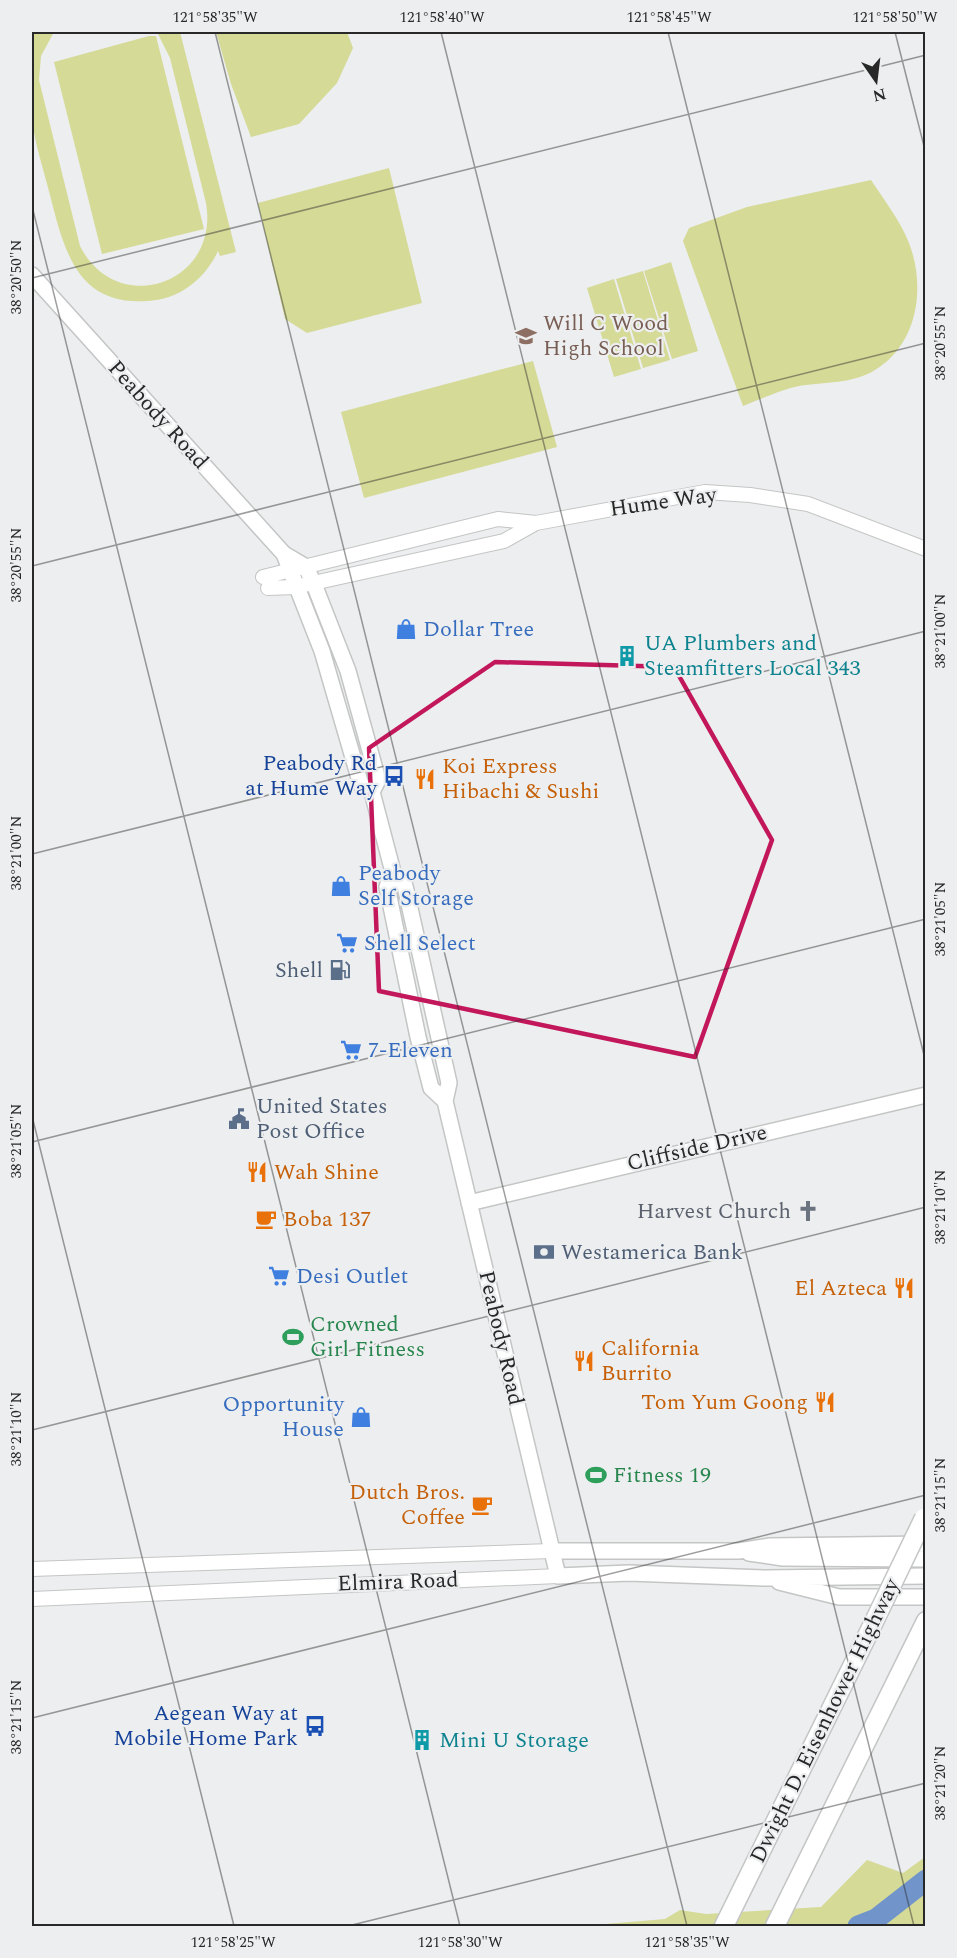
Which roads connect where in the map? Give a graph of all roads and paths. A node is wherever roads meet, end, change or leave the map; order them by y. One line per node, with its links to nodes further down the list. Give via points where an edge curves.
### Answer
1 (32, 275): 4 (main road, Peabody Road)
2 (537, 523): 3 (main road, Hume Way, via 705,492 750,495 808,504); 5 (main road, Hume Way, via 498,519); 7 (main road, Hume Way, via 504,541)
3 (926, 549)
4 (284, 554): 5 (main road, Peabody Road); 6 (main road, Peabody Road)
5 (306, 567): 6 (main road, Hume Way); 7 (main road, Peabody Road)
6 (288, 571): 8 (main road, Peabody Road); 8 (main road, Hume Way, via 266,583)
7 (314, 584): 8 (main road, Hume Way); 9 (main road, Peabody Road, via 348,671 378,780)
8 (295, 587): 9 (main road, Peabody Road, via 324,658 360,784)
9 (372, 792): 11 (main road, Peabody Road, via 393,872 405,886 449,1083 445,1101)
10 (926, 1095): 11 (main road, Cliffside Drive)
11 (469, 1203): 14 (main road, Peabody Road)
12 (925, 1517): 24 (highway, Dwight D. Eisenhower Highway, bridge)
13 (926, 1544): 15 (main road, Elmira Road, via 770,1546)
14 (551, 1551): 15 (main road, Elmira Road); 17 (main road, Elmira Road); 18 (main road, Peabody Road)
15 (739, 1551): 16 (main road, Elmira Road, via 783,1558)
16 (926, 1559)
17 (32, 1569)
18 (558, 1576): 20 (main road, Elmira Road); 22 (main road, Elmira Road)
19 (926, 1576): 20 (main road, Elmira Road)
20 (765, 1578): 21 (main road, Elmira Road, via 839,1596)
21 (926, 1597)
22 (32, 1599)
23 (924, 1624): 25 (highway, Dwight D. Eisenhower Highway)
24 (724, 1926)
25 (775, 1926)

